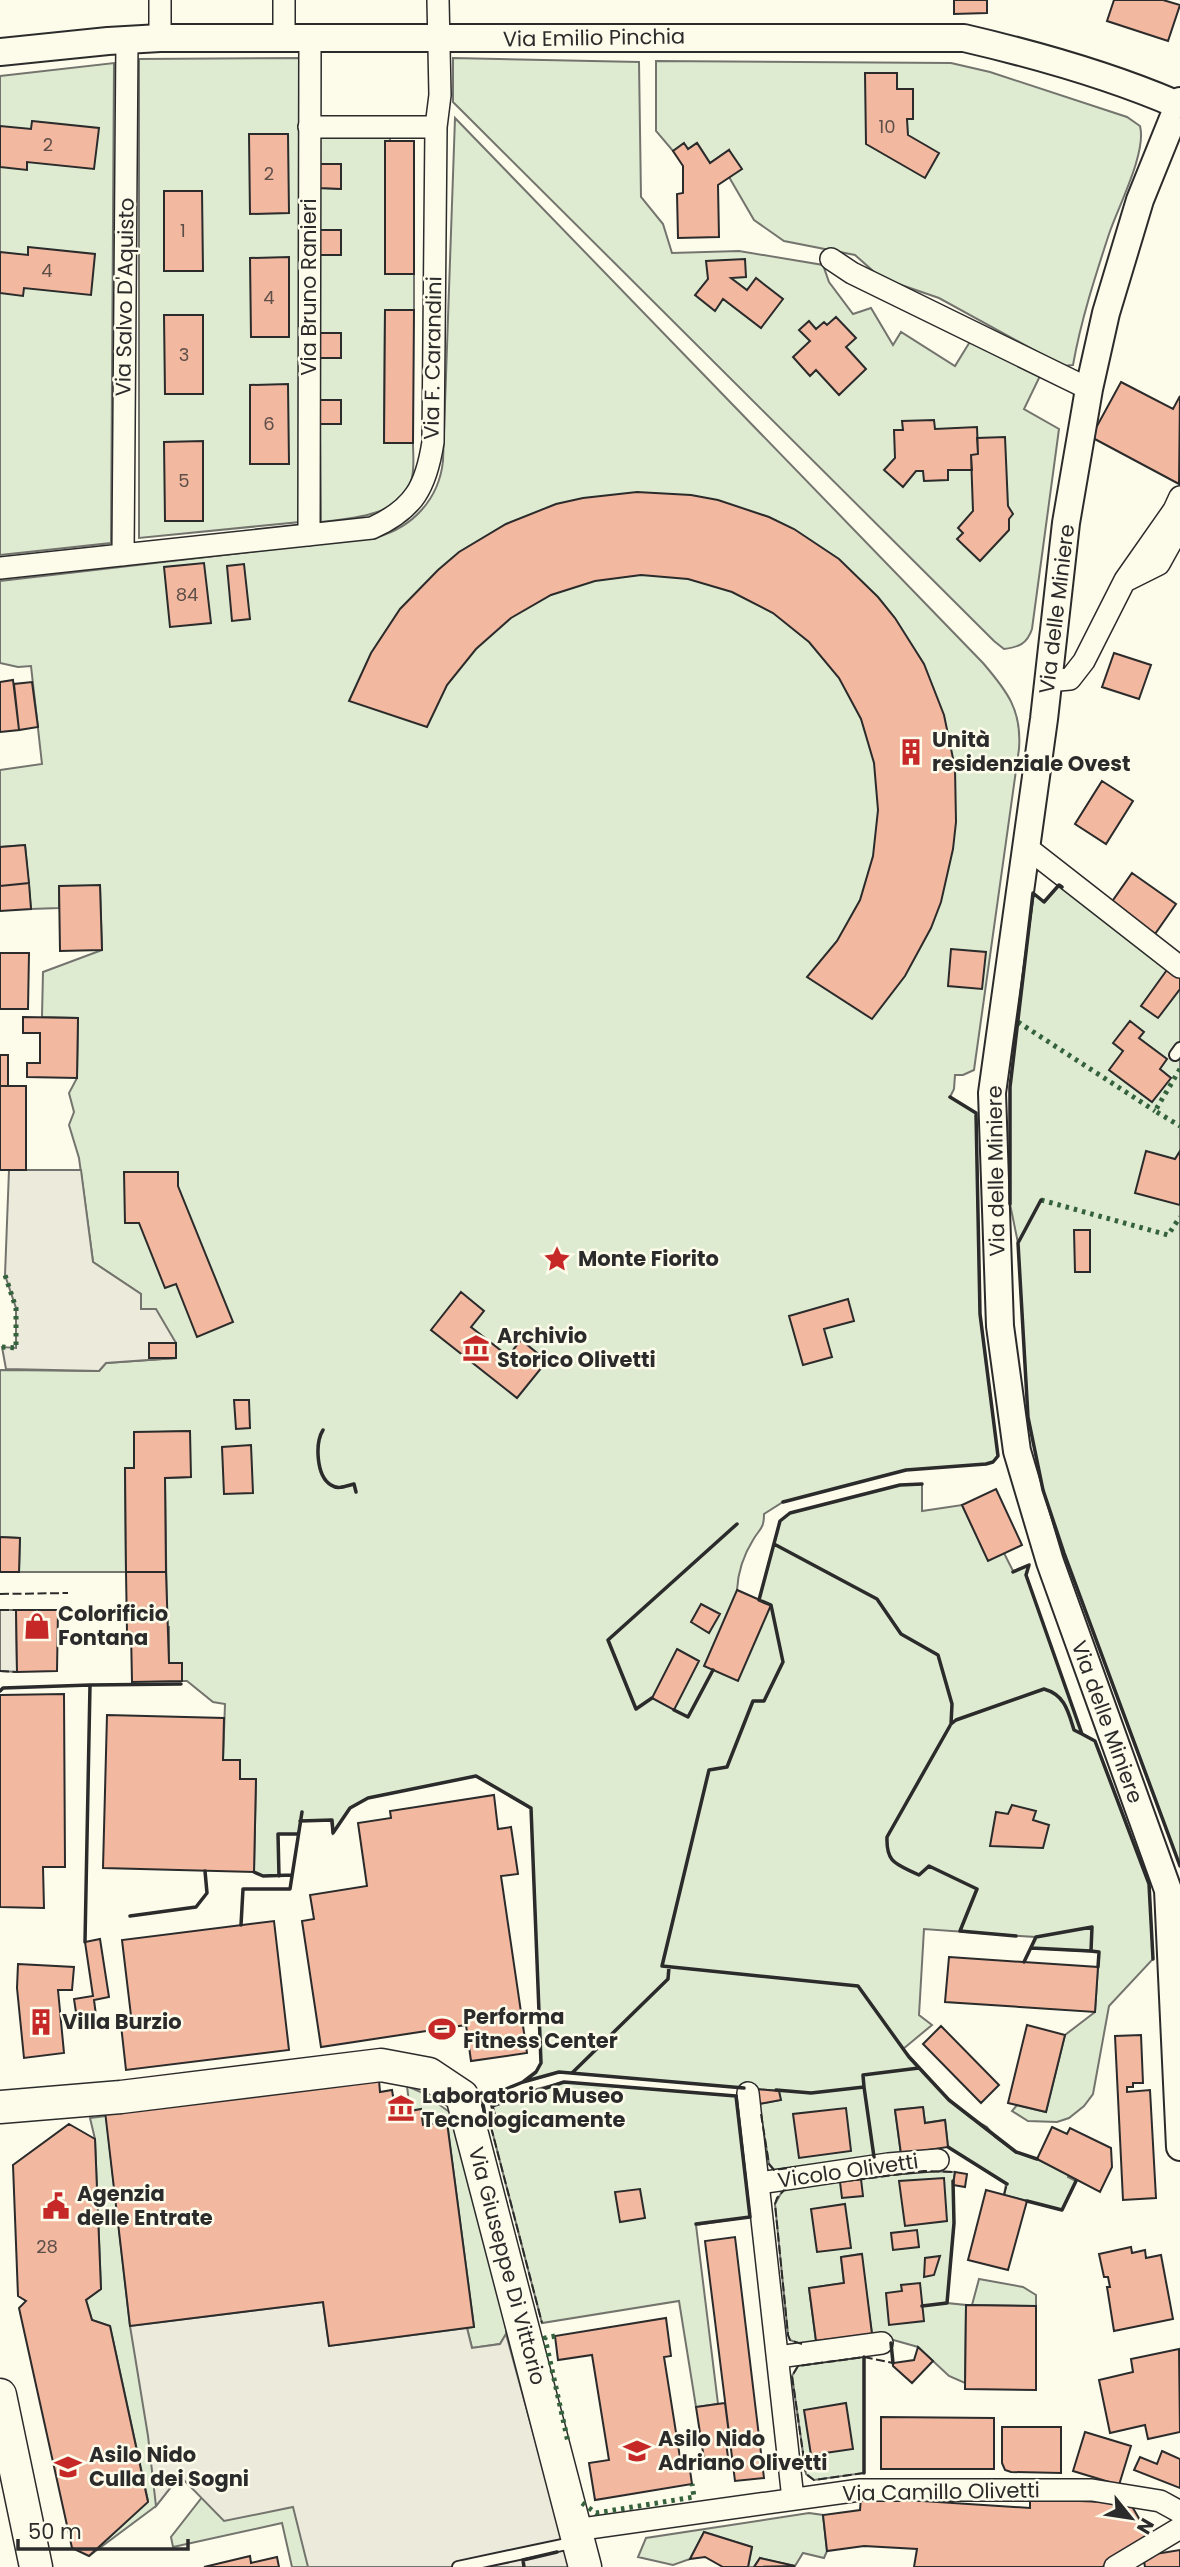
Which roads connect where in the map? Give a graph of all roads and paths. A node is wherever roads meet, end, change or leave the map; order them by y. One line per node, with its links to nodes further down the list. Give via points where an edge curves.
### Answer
1 (160, 0): 4 (street)
2 (284, 0): 5 (street, Via Bruno Ranieri)
3 (438, 0): 6 (street, Via F. Carandini)
4 (160, 38): 5 (street, Via Emilio Pinchia); 7 (street, Via Emilio Pinchia)
5 (297, 38): 6 (street, Via Emilio Pinchia); 10 (street, Via Bruno Ranieri)
6 (438, 39): 9 (street, Via Emilio Pinchia, via 964,38 1132,85); 11 (street, Via F. Carandini)
7 (127, 40): 8 (street, Via Emilio Pinchia); 17 (street, Via Salvo D'Aquisto)
8 (0, 52)
9 (1179, 103): 13 (street, Via delle Miniere, via 1140,200)
10 (309, 127): 11 (street); 16 (street, Via Bruno Ranieri)
11 (436, 127): 16 (street, Via F. Carandini, via 430,463 414,498 390,520 372,528)
12 (831, 259): 13 (street)
13 (1089, 389): 20 (street, Via delle Miniere, via 1066,523)
14 (1180, 497): 19 (street)
15 (1180, 526): 19 (street, via 1159,564)
16 (309, 535): 17 (street, Via F. Carandini)
17 (123, 555): 18 (street, Via F. Carandini)
18 (0, 568)
19 (1125, 580): 20 (street, via 1084,661 1070,679)
20 (1047, 681): 21 (street, Via delle Miniere)
21 (1025, 846): 22 (street); 25 (street, Via delle Miniere, via 992,1093 1000,1326 1017,1451 1043,1539 1168,1890)
22 (1180, 967)
23 (748, 2093): 27 (street, Vicolo Olivetti)
24 (0, 2107): 34 (main road, Via Giuseppe Di Vittorio, via 381,2065 429,2074 462,2096)
25 (1180, 2147)
26 (938, 2160): 27 (street, Vicolo Olivetti)
27 (759, 2183): 29 (street, Vicolo Olivetti)
28 (883, 2343): 29 (street)
29 (778, 2357): 31 (street, Vicolo Olivetti)
30 (0, 2395): 35 (main road)
31 (793, 2499): 32 (street, Via Camillo Olivetti, via 860,2490 1092,2490 1160,2501); 34 (street, Via Camillo Olivetti)
32 (1180, 2511)
33 (1180, 2528): 37 (street)
34 (579, 2546): 36 (lane)
35 (36, 2567)
36 (458, 2567)
37 (1115, 2567)

